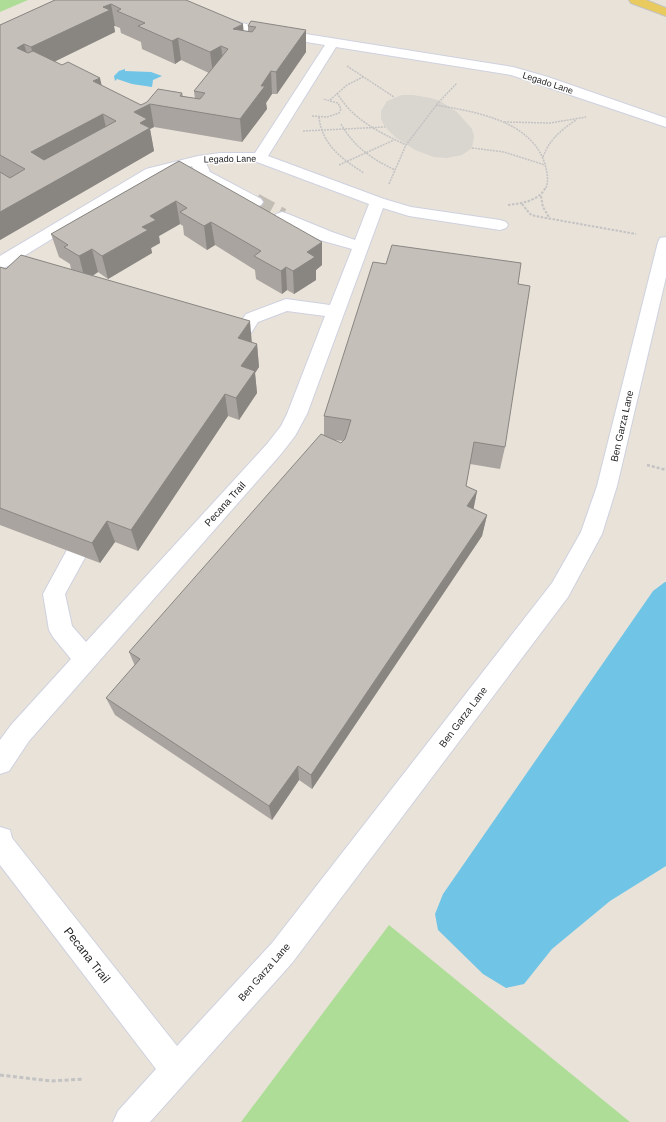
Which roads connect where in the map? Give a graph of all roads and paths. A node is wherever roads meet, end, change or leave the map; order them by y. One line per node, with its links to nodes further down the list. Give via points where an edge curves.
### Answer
1 (169, 0): 4 (street, Legado Lane, via 219,21 249,29)
2 (635, 0): 3 (main road)
3 (666, 12)
4 (333, 42): 18 (street, Legado Lane, via 513,72); 30 (street)
5 (343, 64): 6 (path)
6 (363, 77): 8 (path); 9 (path)
7 (460, 80): 12 (path)
8 (337, 93): 11 (path); 21 (path, via 351,113)
9 (394, 97)
10 (321, 98): 11 (path)
11 (330, 100): 15 (path, via 338,103 339,113)
12 (436, 105): 17 (path); 26 (path)
13 (311, 116): 15 (path)
14 (588, 116): 16 (path)
15 (319, 117): 23 (path)
16 (578, 119): 17 (path, via 550,123); 29 (path, via 557,134 545,149)
17 (503, 122): 29 (path, via 528,139)
18 (666, 123)
19 (341, 124): 22 (path)
20 (384, 127): 21 (path)
21 (372, 128): 22 (path); 25 (path)
22 (343, 129): 23 (path); 28 (path)
23 (321, 130): 24 (path); 32 (path, via 331,148)
24 (302, 131)
25 (394, 140): 26 (path); 28 (path)
26 (406, 145): 35 (path)
27 (472, 148): 33 (path, via 504,152)
28 (364, 153): 32 (path); 35 (path)
29 (543, 157): 33 (path)
30 (259, 158): 31 (street, Legado Lane, via 220,157); 40 (street, Legado Lane)
31 (198, 160): 39 (street, via 203,175); 49 (street, Legado Lane, via 151,172)
32 (346, 161): 34 (path); 36 (path)
33 (545, 165): 38 (path, via 547,187)
34 (337, 166)
35 (395, 170): 37 (path)
36 (370, 176)
37 (389, 184)
38 (541, 196): 41 (path); 44 (path, via 542,207)
39 (255, 202)
40 (378, 202): 45 (street, Legado Lane, via 409,211); 48 (street, Pecana Trail)
41 (522, 204): 42 (path); 44 (path, via 530,214)
42 (504, 205)
43 (282, 217): 48 (street, via 326,236)
44 (550, 219): 46 (path)
45 (500, 225)
46 (636, 234)
47 (666, 242): 59 (street, Ben Garza Lane, via 607,486 591,534 560,590 282,953)
48 (361, 247): 51 (street, Pecana Trail)
49 (5, 260): 50 (street)
50 (30, 262)
51 (336, 312): 52 (street, via 286,305 252,318); 56 (street, Pecana Trail, via 298,414 288,431)
52 (238, 340)
53 (647, 465): 54 (path)
54 (666, 470)
55 (76, 554): 56 (street, via 54,594 61,630)
56 (86, 659): 57 (street, Pecana Trail, via 20,733)
57 (0, 762)
58 (0, 840): 59 (street, Pecana Trail, via 2,846)
59 (176, 1070): 62 (street, Ben Garza Lane)
60 (0, 1075): 61 (path, via 51,1081)
61 (84, 1079)
62 (129, 1122)

